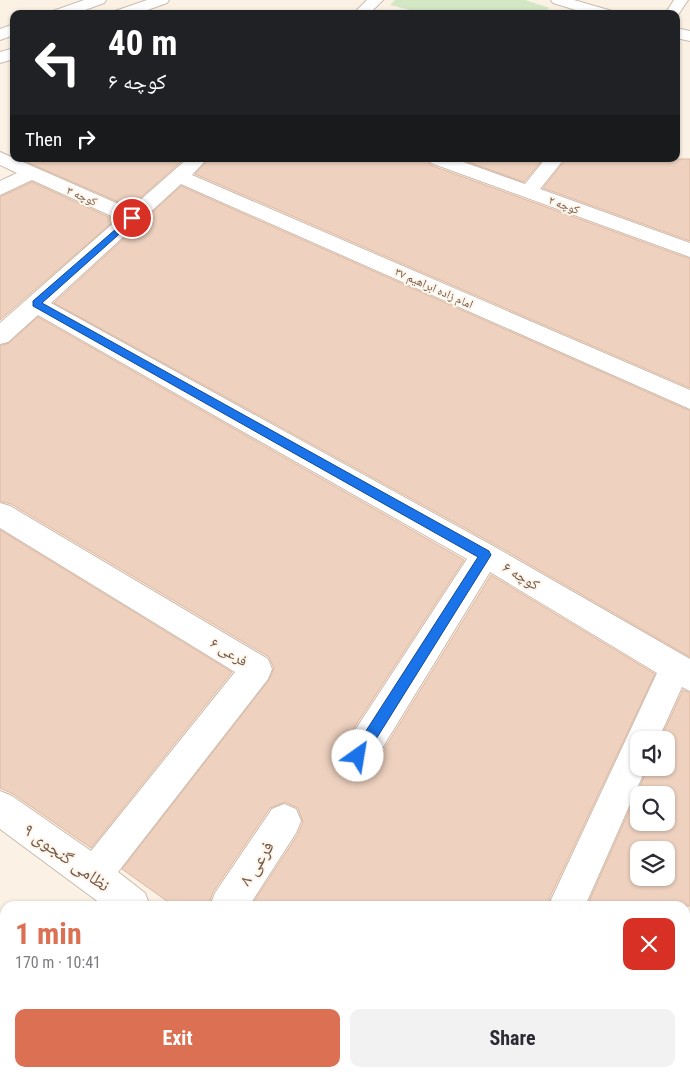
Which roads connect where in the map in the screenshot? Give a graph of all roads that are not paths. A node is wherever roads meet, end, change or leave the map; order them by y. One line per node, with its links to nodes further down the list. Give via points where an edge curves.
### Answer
1 (99, 0): 5 (street)
2 (162, 0): 6 (street)
3 (376, 0): 7 (street)
4 (558, 0): 8 (street)
5 (70, 10)
6 (132, 10)
7 (365, 10)
8 (593, 10)
9 (0, 158): 13 (street, کوچه ۳)
10 (195, 162): 14 (street)
11 (446, 162): 16 (street, کوچه ۲)
12 (553, 162): 16 (street)
13 (31, 173): 15 (street); 17 (street, کوچه ۳)
14 (179, 176): 17 (street); 21 (street, امام زاده ابراهیم ۳۷)
15 (0, 189)
16 (528, 192): 18 (street, کوچه ۲)
17 (132, 218): 19 (street)
18 (690, 250)
19 (36, 304): 20 (street); 23 (street, کوچه ۶)
20 (0, 336)
21 (690, 400)
22 (0, 514): 30 (street, فرعی ۶, via 258,669)
23 (485, 555): 24 (street, کوچه ۶); 26 (street)
24 (683, 672): 25 (street)
25 (647, 731)
26 (358, 756)
27 (630, 768): 31 (street)
28 (0, 808): 30 (street, نظامی گنجوی ۹)
29 (284, 821): 33 (street, فرعی ۸)
30 (94, 875): 32 (street, نظامی گنجوی ۹)
31 (569, 900)
32 (126, 901)
33 (231, 901)

